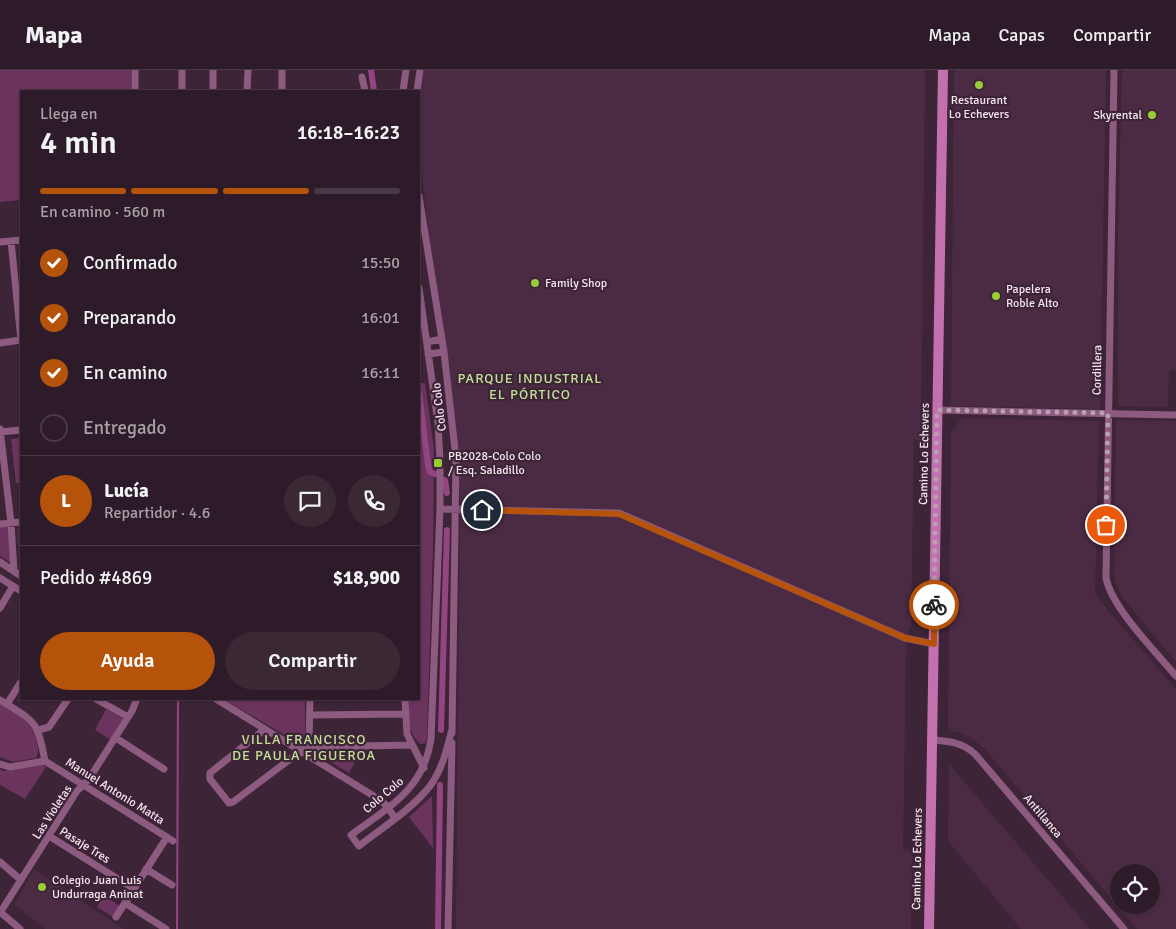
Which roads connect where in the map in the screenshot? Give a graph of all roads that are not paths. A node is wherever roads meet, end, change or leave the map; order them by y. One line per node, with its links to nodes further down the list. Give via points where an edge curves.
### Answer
1 (135, 70): 11 (street)
2 (182, 70): 12 (street)
3 (213, 70): 13 (street)
4 (248, 70): 14 (street)
5 (282, 70): 15 (street)
6 (406, 70): 17 (street)
7 (420, 70): 18 (street)
8 (943, 70): 31 (main road, Camino Lo Echevers)
9 (1114, 70): 32 (street, Cordillera)
10 (362, 77): 16 (street)
11 (135, 90)
12 (182, 90)
13 (213, 90)
14 (248, 90)
15 (282, 90)
16 (365, 90)
17 (403, 90)
18 (417, 90)
19 (420, 202): 25 (street, Colo Colo)
20 (20, 240): 21 (street)
21 (11, 241): 22 (street); 24 (street)
22 (0, 242)
23 (420, 296): 27 (street, Colo Colo)
24 (20, 330)
25 (442, 339): 27 (street); 29 (street, Colo Colo)
26 (20, 340): 28 (street)
27 (426, 342): 30 (street, Colo Colo)
28 (0, 343)
29 (444, 352): 30 (street); 37 (street, Colo Colo, via 456,459)
30 (428, 354): 36 (street, Colo Colo, via 438,423)
31 (937, 410): 32 (street); 48 (main road, Camino Lo Echevers)
32 (1108, 413): 33 (street); 49 (street, Cordillera, via 1107,584 1118,605)
33 (1176, 415)
34 (20, 430): 35 (street)
35 (0, 431): 39 (street)
36 (440, 509): 37 (street); 68 (street, Colo Colo)
37 (456, 510): 48 (street, via 619,514 905,638); 62 (street, Colo Colo)
38 (20, 522): 39 (street)
39 (11, 523): 40 (street); 42 (street)
40 (0, 524)
41 (0, 562): 42 (street)
42 (14, 571): 43 (street)
43 (20, 575)
44 (0, 578): 45 (street)
45 (14, 586): 46 (street); 47 (street)
46 (20, 591)
47 (0, 608)
48 (934, 644): 65 (main road, Camino Lo Echevers)
49 (1176, 676)
50 (20, 683): 57 (street)
51 (67, 700): 63 (street, via 49,727)
52 (98, 700): 60 (street)
53 (137, 700): 60 (street, Las Violetas)
54 (218, 700): 61 (street)
55 (310, 700): 59 (street)
56 (405, 700): 58 (street)
57 (3, 702): 63 (street, via 30,720)
58 (405, 714): 59 (street); 67 (street)
59 (310, 715): 66 (street)
60 (128, 717): 64 (street, Las Violetas)
61 (265, 729): 69 (street); 69 (street, via 210,773 210,779 227,802 231,803)
62 (452, 729): 75 (street, Colo Colo, via 445,757); 76 (street, Colo Colo)
63 (38, 730): 71 (street)
64 (116, 738): 74 (street); 77 (street, Las Violetas)
65 (932, 740): 92 (main road, Camino Lo Echevers); 93 (street, Antillanca, via 954,742 975,754)
66 (309, 743): 67 (street); 69 (street); 70 (street)
67 (412, 745): 68 (street, via 418,749); 73 (street)
68 (430, 746): 73 (street, Colo Colo)
69 (301, 750): 70 (street)
70 (309, 755): 78 (street)
71 (45, 761): 72 (street, via 10,767); 77 (street, Manuel Antonio Matta)
72 (0, 764)
73 (424, 768): 78 (street, Colo Colo, via 408,791)
74 (164, 769)
75 (435, 777): 76 (street); 79 (street, Colo Colo, via 420,797)
76 (451, 780): 91 (street, Colo Colo)
77 (84, 785): 80 (street, Las Violetas); 82 (street, Manuel Antonio Matta, via 170,839)
78 (388, 808): 79 (street); 79 (street, Colo Colo, via 351,836 359,846)
79 (395, 818)
80 (49, 836): 83 (street, Las Violetas); 85 (street, Pasaje Tres)
81 (0, 862): 83 (street)
82 (146, 870): 84 (street); 85 (street)
83 (21, 880): 87 (street, Las Violetas)
84 (172, 886)
85 (134, 889): 86 (street)
86 (125, 903): 88 (street); 90 (street)
87 (0, 912): 89 (street)
88 (116, 917)
89 (20, 929)
90 (166, 929)
91 (448, 929)
92 (929, 929)
93 (1124, 929)

